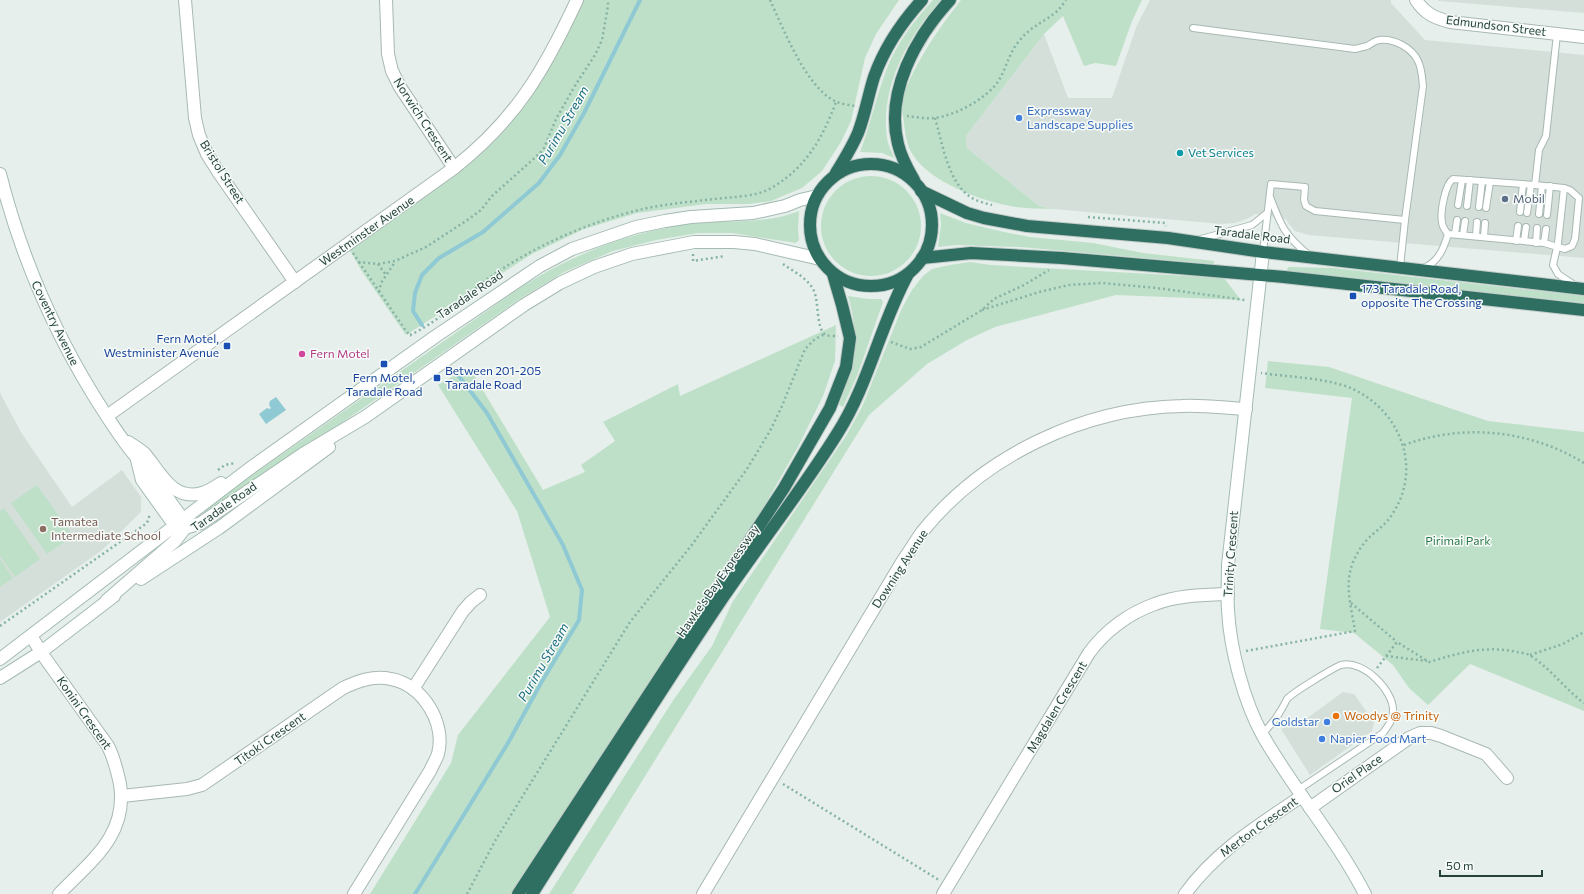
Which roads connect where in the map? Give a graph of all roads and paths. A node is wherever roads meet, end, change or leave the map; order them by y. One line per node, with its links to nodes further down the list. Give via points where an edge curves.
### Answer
1 (185, 0): 80 (street, Bristol Street, via 192,95 199,135 219,173)
2 (386, 0): 17 (street, Norwich Crescent, via 388,54 392,71)
3 (577, 0): 17 (street, Westminster Avenue, via 541,73 520,103 474,153)
4 (608, 0): 71 (path, via 602,40 556,119 544,148 492,196 481,210 426,246)
5 (770, 0): 13 (path, via 806,72 818,88)
6 (922, 0): 14 (highway, via 899,29 888,48 875,76)
7 (950, 0): 15 (highway, via 920,40 911,57 898,91)
8 (1066, 0): 16 (path, via 1057,11 1030,28 1019,40 998,81 985,95 958,111)
9 (1416, 0): 11 (street, Edmundson Street, via 1432,17 1450,22)
10 (1193, 28): 44 (lane, via 1355,49 1376,40 1386,40 1408,49 1418,61 1423,86)
11 (1557, 34): 12 (street, Edmundson Street); 25 (lane, via 1546,136 1539,150)
12 (1584, 37)
13 (836, 102): 14 (path); 32 (path, via 817,145 802,164 771,189 750,195)
14 (865, 110): 18 (highway, via 858,132)
15 (894, 116): 16 (path); 28 (highway, via 903,161)
16 (935, 118): 35 (path, via 954,177 960,187 969,196)
17 (454, 168): 63 (street, Westminster Avenue)
18 (836, 173): 28 (highway, via 865,164 880,165 895,169); 30 (highway)
19 (0, 174): 89 (street, Coventry Avenue, via 16,230 42,299 80,373)
20 (1462, 180): 21 (lane); 33 (lane); 53 (lane, via 1452,179 1446,188 1441,221)
21 (1470, 180): 22 (lane); 34 (lane)
22 (1482, 181): 23 (lane); 36 (lane)
23 (1490, 182): 24 (lane); 37 (lane)
24 (1523, 184): 25 (lane); 38 (lane)
25 (1533, 185): 26 (lane); 40 (lane)
26 (1542, 186): 27 (lane); 41 (lane)
27 (1550, 186): 29 (lane); 42 (lane)
28 (919, 187): 58 (highway, Taradale Road, via 968,213 1008,223); 68 (highway, via 930,213 932,230)
29 (1564, 188): 65 (lane); 65 (lane, via 1579,198 1575,239 1574,245 1570,248)
30 (817, 196): 70 (highway, via 812,208 810,235); 95 (street, Taradale Road, via 753,213 651,224 572,249 519,279)
31 (1269, 196): 39 (lane); 44 (lane, via 1271,184 1306,187 1306,206 1315,211); 67 (lane, via 1280,223 1290,238)
32 (690, 202)
33 (1458, 205)
34 (1467, 206)
35 (996, 207)
36 (1479, 207)
37 (1486, 208)
38 (1520, 212)
39 (1267, 213): 61 (lane, via 1252,225); 66 (lane)
40 (1527, 213)
41 (1539, 214)
42 (1547, 215)
43 (1086, 217): 58 (path, via 1165,223)
44 (1405, 220): 74 (lane)
45 (1457, 220): 54 (lane)
46 (1465, 221): 55 (lane)
47 (1477, 222): 56 (lane)
48 (1485, 223): 57 (lane)
49 (1518, 226): 59 (lane)
50 (1526, 227): 60 (lane)
51 (1537, 228): 62 (lane)
52 (1546, 229): 64 (lane)
53 (1448, 234): 54 (lane); 75 (lane, via 1436,261 1424,268)
54 (1454, 234): 55 (lane)
55 (1463, 235): 56 (lane)
56 (1476, 236): 57 (lane)
57 (1484, 237): 59 (lane)
58 (1168, 238): 61 (highway, Taradale Road)
59 (1516, 241): 60 (lane)
60 (1524, 241): 62 (lane)
61 (1192, 242): 66 (highway, Taradale Road)
62 (1536, 243): 64 (lane)
63 (348, 244): 72 (path); 80 (street, Westminster Avenue)
64 (1544, 244): 65 (lane)
65 (1557, 246): 81 (lane, via 1554,270 1568,282)
66 (1263, 252): 67 (highway, Taradale Road); 79 (street, Trinity Crescent)
67 (1312, 257): 74 (highway, Taradale Road)
68 (922, 258): 69 (highway, via 972,253); 77 (highway)
69 (1062, 258): 79 (highway); 83 (path, via 1039,277 994,299 982,310 1069,285 1102,283)
70 (820, 260): 76 (highway); 90 (street, Taradale Road, via 755,244 708,242 648,250 594,267 560,283 524,305)
71 (395, 261): 73 (path); 78 (path)
72 (359, 262): 73 (path); 82 (path)
73 (378, 264): 78 (path)
74 (1400, 267): 75 (highway, Taradale Road)
75 (1416, 269): 81 (highway, Taradale Road)
76 (833, 274): 77 (highway, via 862,286 877,286 892,283); 129 (highway, Hawke's Bay Expressway, via 850,338 846,367 830,408 784,488)
77 (908, 274): 130 (highway, Hawke's Bay Expressway, via 896,296 861,388 838,433 679,663)
78 (386, 275): 82 (path)
79 (1260, 276): 84 (highway); 87 (street, Trinity Crescent)
80 (295, 282): 89 (street, Westminster Avenue)
81 (1584, 289)
82 (379, 292): 86 (path)
83 (1245, 300)
84 (1584, 310)
85 (825, 334): 128 (path, via 805,349 770,431 747,469 691,546 630,622 495,841)
86 (410, 335)
87 (1250, 372): 88 (street, Trinity Crescent); 92 (path, via 1328,382 1353,389 1387,414)
88 (1246, 409): 101 (street, Trinity Crescent, via 1228,565); 120 (street, Downing Avenue, via 1182,406 1119,413 1084,422 1010,456 978,479 947,505 922,532)
89 (107, 416): 91 (street, Coventry Avenue)
90 (350, 427): 98 (street, Taradale Road, via 303,454 200,523); 103 (street, Taradale Road, via 328,447 219,528)
91 (123, 438): 95 (street, via 142,452 167,484 183,494 203,493); 98 (street, Coventry Avenue, via 137,459 142,480)
92 (1404, 445): 93 (path, via 1457,432 1507,434 1543,443); 104 (path, via 1407,463 1406,483 1401,498 1393,514 1361,548 1351,567 1348,582)
93 (1584, 463)
94 (232, 464): 96 (path, via 225,465)
95 (249, 469): 98 (street, Taradale Road)
96 (214, 473)
97 (150, 510): 99 (path, via 149,520)
98 (181, 524): 103 (street, Taradale Road, via 175,541); 107 (street, Taradale Road)
99 (136, 532): 100 (path); 105 (path)
100 (134, 537)
101 (1228, 594): 110 (street, Trinity Crescent, via 1231,637); 125 (street, Magdalen Crescent, via 1184,598 1155,604 1124,620 1101,638 1089,653)
102 (480, 595): 117 (street, via 463,611)
103 (107, 600): 109 (street, Taradale Road)
104 (1350, 603): 108 (path); 110 (path, via 1355,631)
105 (0, 626)
106 (1584, 632): 111 (path, via 1563,644)
107 (31, 636): 109 (street, Konini Crescent); 113 (street, Taradale Road)
108 (1397, 642): 112 (path); 114 (path)
109 (41, 652): 116 (street, Taradale Road); 123 (street, Konini Crescent, via 108,746 114,759)
110 (1235, 654): 119 (street, Trinity Crescent, via 1248,700)
111 (1530, 655): 114 (path, via 1501,648 1470,650); 118 (path)
112 (1386, 656): 114 (path); 115 (path)
113 (0, 660)
114 (1429, 662)
115 (1372, 674): 119 (lane, via 1349,664 1340,665 1321,675 1287,698 1275,720); 122 (lane, via 1392,703 1390,723 1378,737)
116 (0, 678)
117 (413, 689): 123 (street, Titoki Crescent, via 391,679 375,678 360,681 343,688 202,785); 127 (street, Titoki Crescent, via 434,713 439,740 438,754)
118 (1584, 703)
119 (1262, 734): 122 (street, Trinity Crescent)
120 (773, 778): 125 (path); 131 (street, Downing Avenue)
121 (1507, 778): 124 (street, Oriel Place, via 1486,754 1441,736 1420,733 1409,738)
122 (1300, 793): 124 (street, Trinity Crescent); 132 (street, Merton Crescent, via 1228,847 1205,869)
123 (122, 796): 126 (street, Konini Crescent, via 117,824 110,840)
124 (1310, 808): 133 (street, Trinity Crescent)
125 (945, 890)
126 (59, 894)
127 (354, 894)
128 (467, 894)
129 (518, 894)
130 (532, 894)
131 (703, 894)
132 (1185, 894)
133 (1365, 894)

